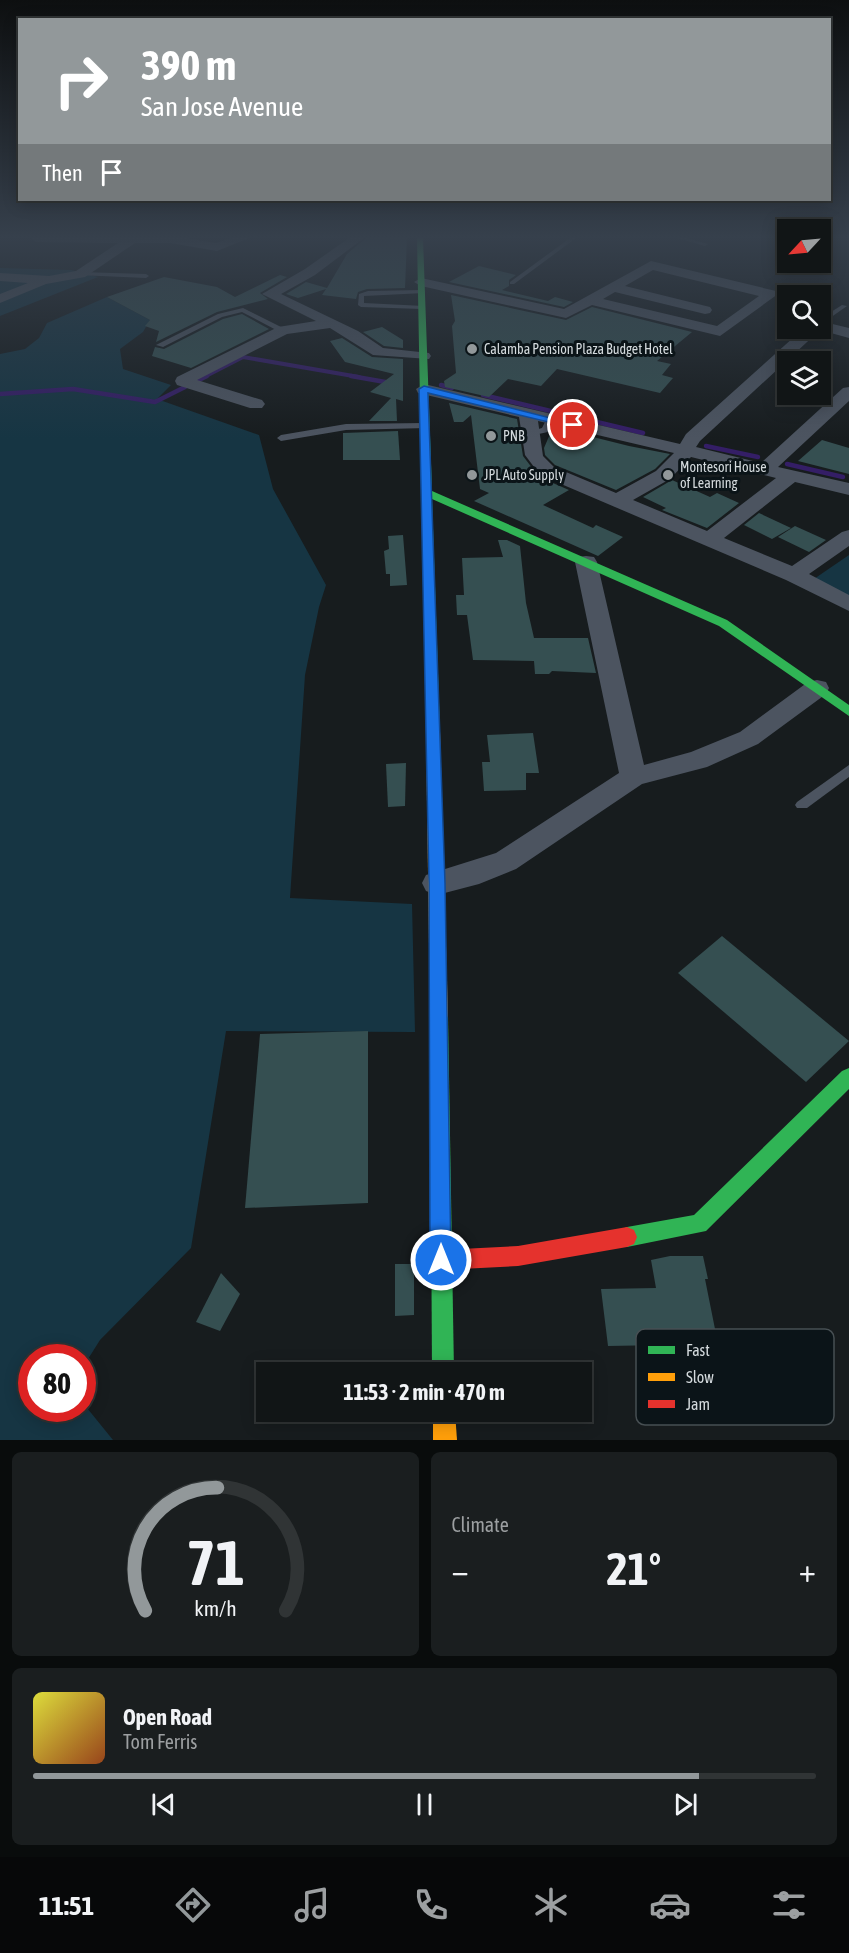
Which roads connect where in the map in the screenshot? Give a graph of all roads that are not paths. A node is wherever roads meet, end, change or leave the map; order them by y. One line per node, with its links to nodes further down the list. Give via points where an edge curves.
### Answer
1 (293, 305): 12 (street)
2 (363, 305): 9 (lane)
3 (519, 305): 4 (street, via 566,314)
4 (580, 305)
5 (610, 305): 11 (street, via 720,332)
6 (684, 305): 11 (street)
7 (756, 305): 11 (street)
8 (844, 306): 10 (lane)
9 (422, 307): 18 (main road)
10 (831, 316)
11 (737, 319)
12 (332, 323): 14 (street); 18 (street, via 379,352)
13 (831, 327): 15 (street)
14 (283, 330): 17 (lane, via 243,310 220,315); 21 (street, via 183,381)
15 (849, 333)
16 (802, 339): 25 (street, via 692,438)
17 (160, 345)
18 (423, 356): 19 (main road)
19 (424, 389): 22 (street); 23 (main road)
20 (849, 392): 26 (street)
21 (256, 404)
22 (529, 424): 25 (street, via 550,420); 30 (street, via 535,457 547,471)
23 (424, 426): 24 (lane, via 346,427); 29 (main road)
24 (281, 438)
25 (685, 450): 26 (street); 30 (street, via 663,475)
26 (766, 468): 27 (street)
27 (792, 475): 28 (street); 32 (street)
28 (848, 488)
29 (426, 492): 33 (main road); 42 (main road)
30 (618, 500): 32 (street)
31 (849, 536): 34 (street)
32 (708, 540): 34 (street)
33 (586, 562): 37 (main road, via 723,623); 40 (street)
34 (794, 575): 35 (street)
35 (849, 604)
36 (849, 693): 37 (lane)
37 (826, 694): 38 (main road); 40 (street, via 749,738 698,760)
38 (849, 711)
39 (849, 770): 41 (lane)
40 (633, 777): 42 (street, via 506,861)
41 (802, 805)
42 (437, 883): 44 (main road)
43 (849, 1077): 44 (main road, via 699,1224 518,1256)
44 (441, 1260): 45 (main road)
45 (443, 1362)
46 (444, 1422): 47 (main road)
47 (445, 1440)

